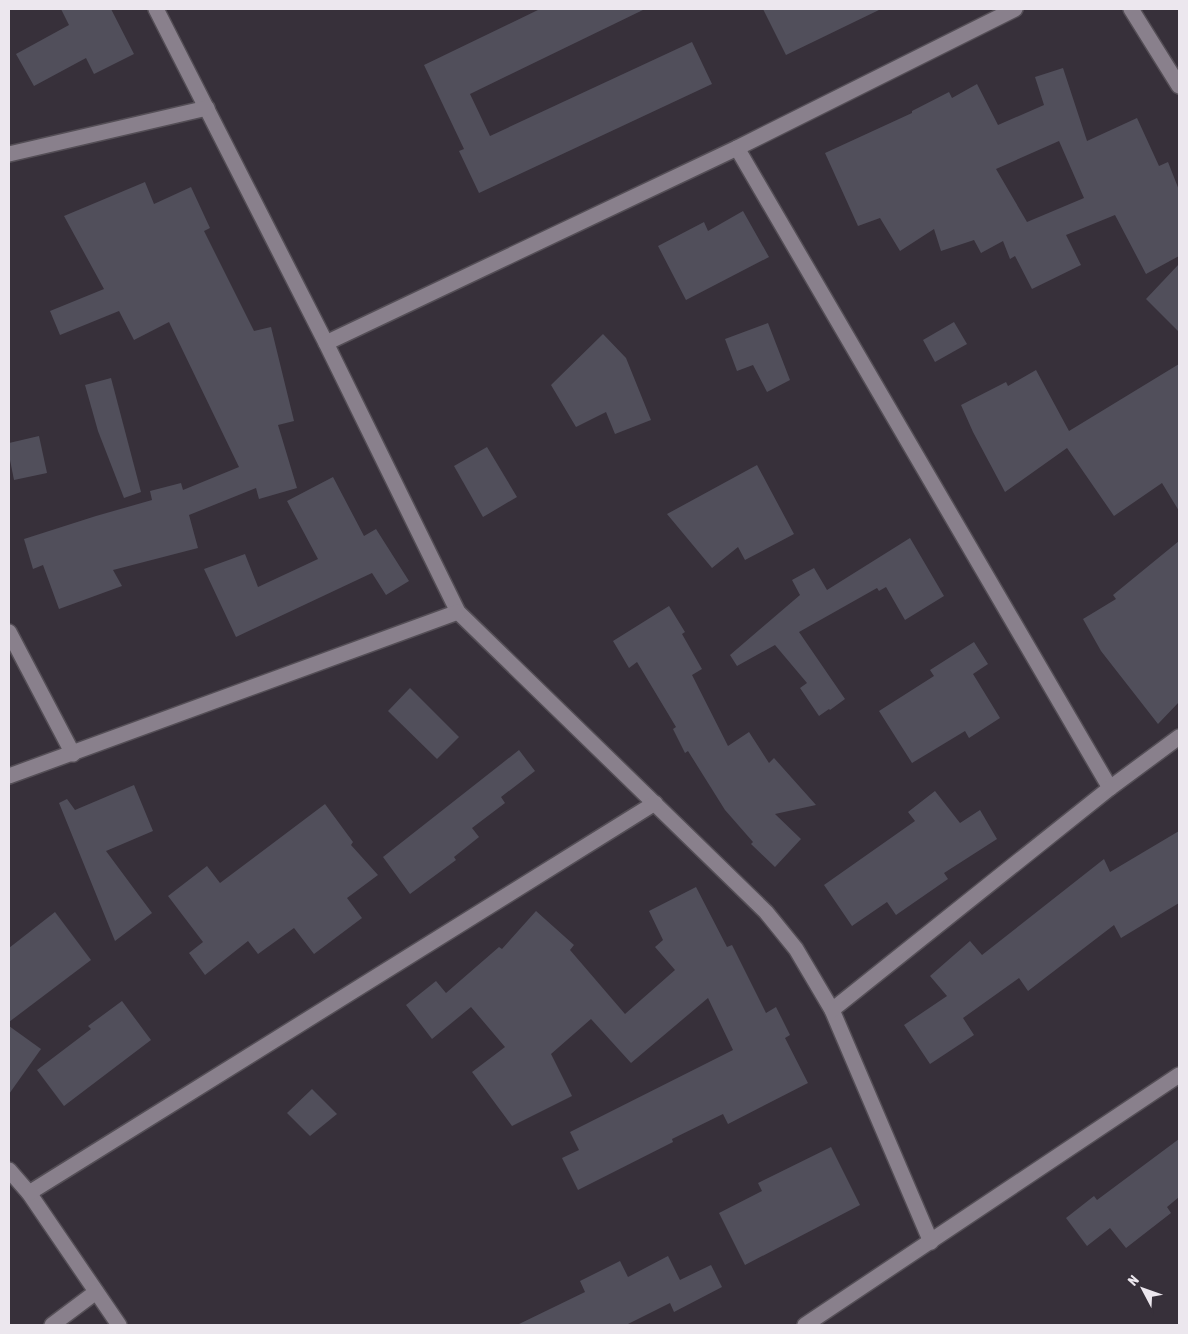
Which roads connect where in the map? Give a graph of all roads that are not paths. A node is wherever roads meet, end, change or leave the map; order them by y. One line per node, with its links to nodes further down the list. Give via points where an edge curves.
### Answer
1 (156, 9): 5 (street)
2 (1015, 9): 6 (street)
3 (1131, 9): 4 (street)
4 (1179, 86)
5 (207, 108): 7 (street); 8 (street)
6 (737, 148): 8 (street); 14 (street)
7 (9, 154)
8 (326, 343): 9 (street)
9 (458, 612): 12 (street); 15 (street)
10 (9, 632): 12 (street)
11 (1179, 737): 14 (street)
12 (73, 754): 13 (street)
13 (9, 776)
14 (1110, 788): 16 (street)
15 (656, 803): 16 (street, via 771,918 796,949); 19 (street)
16 (832, 1010): 20 (street)
17 (1179, 1075): 20 (street)
18 (9, 1170): 19 (street)
19 (28, 1193): 21 (street)
20 (931, 1242): 24 (street)
21 (96, 1292): 22 (street); 23 (street)
22 (52, 1325)
23 (118, 1325)
24 (805, 1325)

